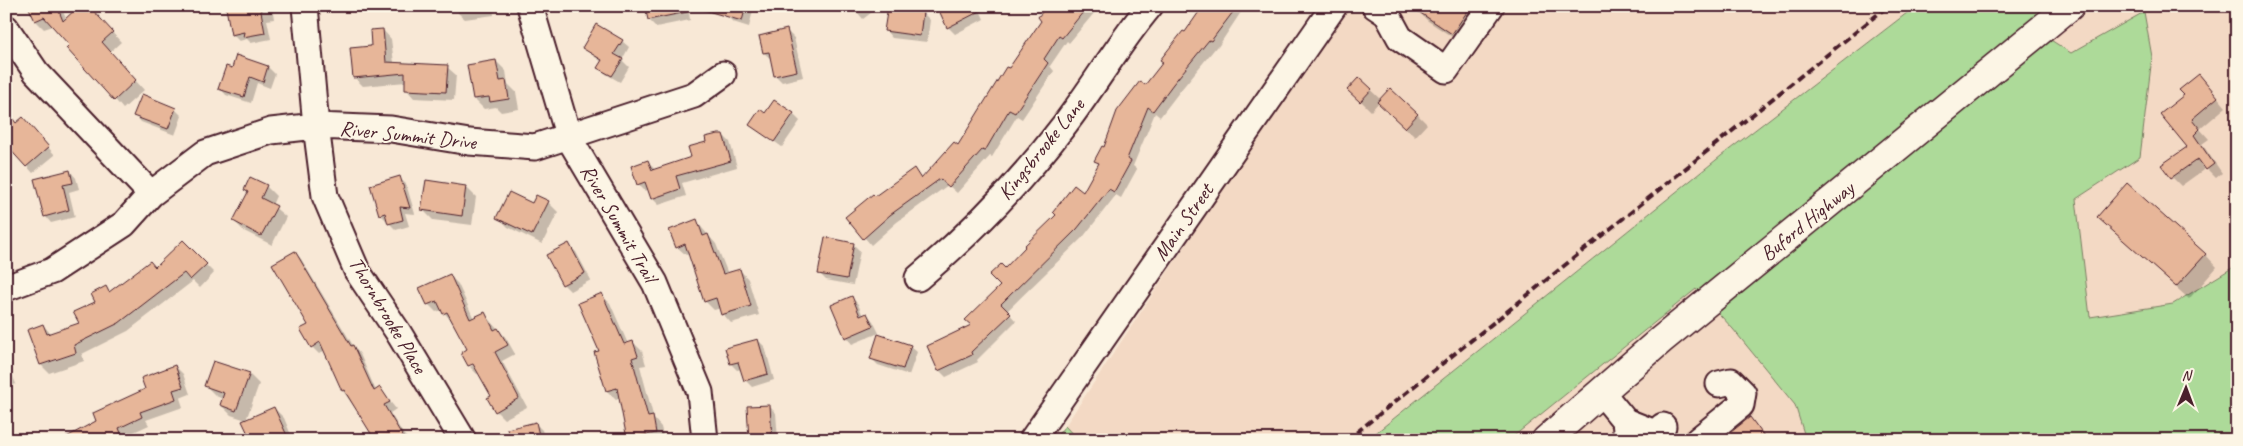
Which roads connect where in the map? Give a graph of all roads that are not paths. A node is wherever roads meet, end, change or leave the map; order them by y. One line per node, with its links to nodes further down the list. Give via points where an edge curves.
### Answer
1 (305, 6): 10 (street, Thornbrooke Place)
2 (530, 6): 11 (street, River Summit Trail)
3 (1150, 6): 13 (street, Kingsbrooke Lane, via 1125,36 1066,124 1012,188)
4 (1334, 6): 21 (street, Main Street)
5 (1375, 6): 6 (street, via 1387,14 1400,38 1446,70)
6 (1491, 6)
7 (2070, 6): 16 (main road, Buford Highway, via 1662,340)
8 (6, 28): 12 (street, via 36,72)
9 (723, 74): 11 (street, River Summit Drive, via 694,95)
10 (316, 126): 11 (street, River Summit Drive, via 391,129 469,142 535,147); 12 (street, River Summit Drive, via 271,131 205,153); 19 (street, Thornbrooke Place, via 325,196 357,270)
11 (569, 138): 20 (street, River Summit Trail, via 655,283 700,392)
12 (151, 194): 14 (street, River Summit Drive, via 124,224 52,271)
13 (918, 278)
14 (6, 288)
15 (1719, 384): 23 (street, via 1731,381 1743,393 1741,405)
16 (1602, 393): 17 (street); 22 (main road, Buford Highway)
17 (1626, 430): 18 (street)
18 (1660, 433)
19 (463, 440)
20 (705, 440)
21 (1032, 440)
22 (1546, 440)
23 (1698, 440)

